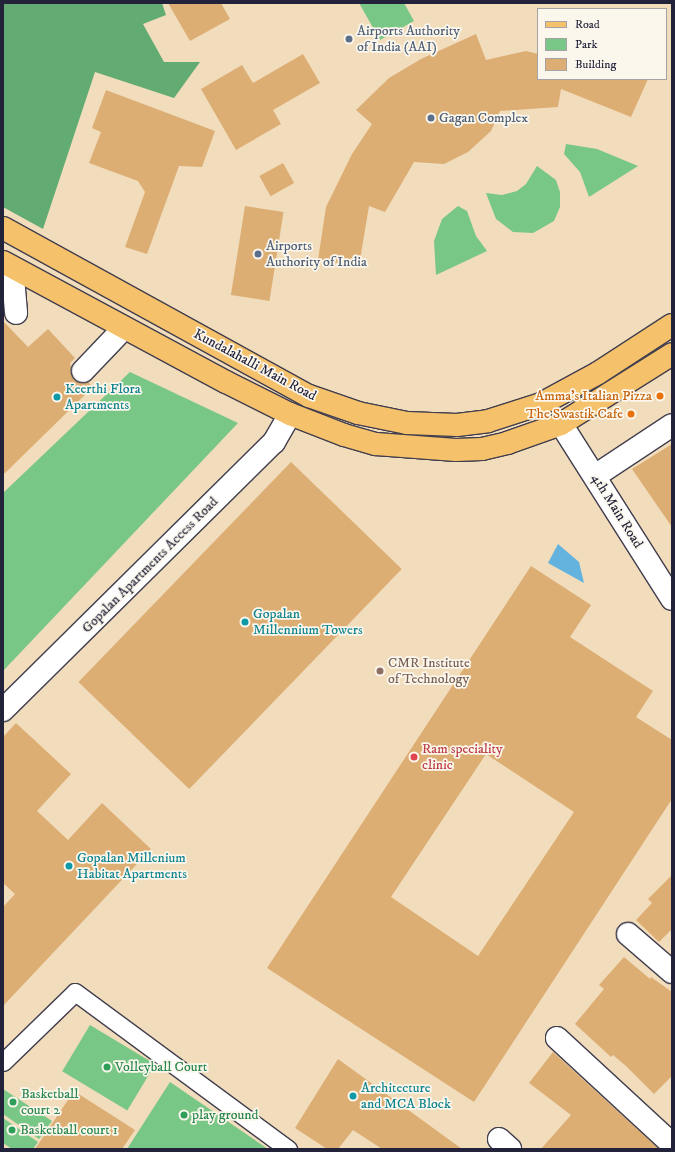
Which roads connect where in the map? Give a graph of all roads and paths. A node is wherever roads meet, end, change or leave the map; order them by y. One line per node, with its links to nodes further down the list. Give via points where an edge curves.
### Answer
1 (3, 228): 4 (main road, Kundalahalli Main Road, via 309,396 358,413 407,423 457,425 488,421 541,404 598,373)
2 (7, 273): 3 (street, via 14,289); 5 (main road, Kundalahalli Main Road)
3 (16, 313)
4 (672, 325)
5 (124, 328): 7 (street); 8 (main road, Kundalahalli Main Road)
6 (672, 354): 9 (main road, Kundalahalli Main Road)
7 (83, 371)
8 (290, 414): 9 (main road, Kundalahalli Main Road, via 344,435 376,444 456,450 482,449); 13 (street, Gopalan Apartments Access Road, via 274,442)
9 (562, 424): 11 (street, 4th Main Road)
10 (672, 425): 11 (street)
11 (595, 476): 12 (street, 4th Main Road)
12 (672, 599)
13 (3, 710)
14 (628, 934): 15 (street)
15 (672, 972)
16 (557, 1038): 18 (street)
17 (3, 1062): 19 (street, via 75,992)
18 (672, 1144)
19 (288, 1149)

